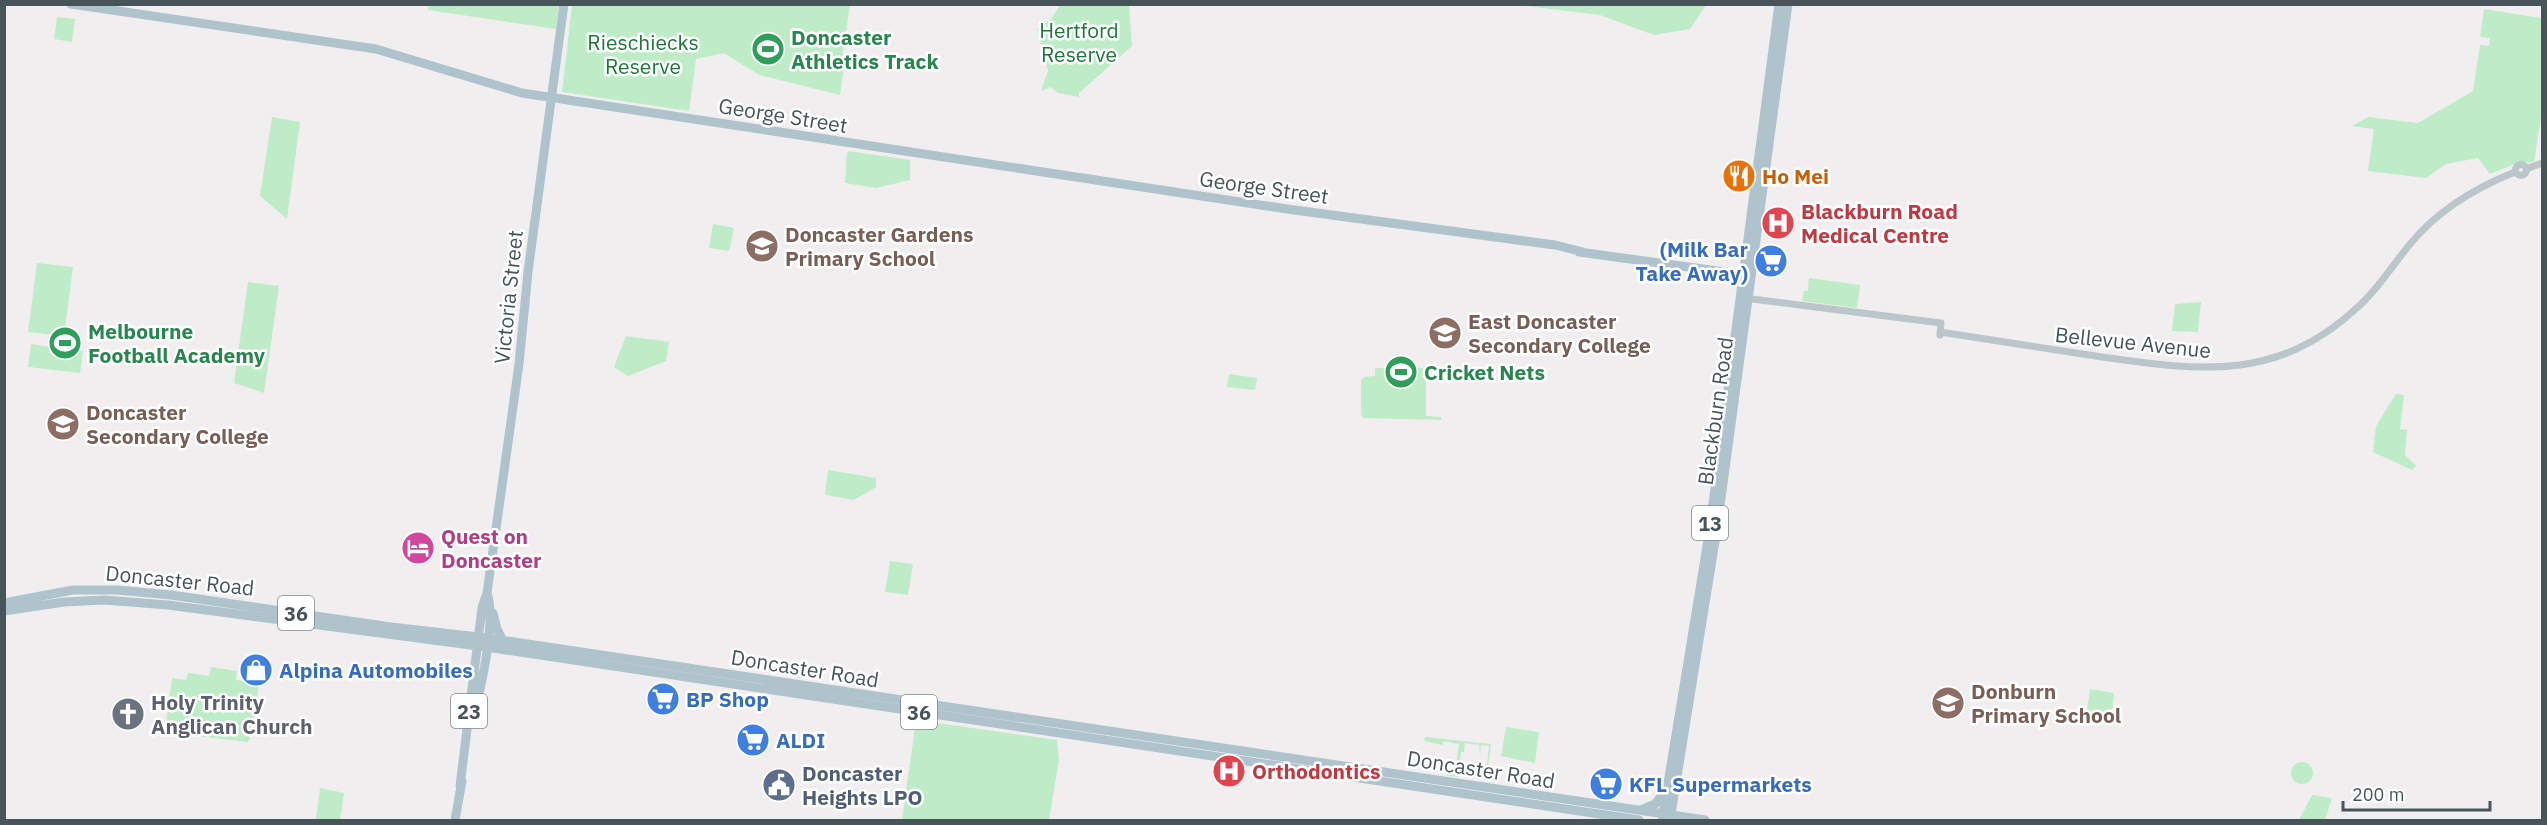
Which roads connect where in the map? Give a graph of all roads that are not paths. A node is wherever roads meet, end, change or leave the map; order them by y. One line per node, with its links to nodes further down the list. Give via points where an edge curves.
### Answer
1 (71, 4): 5 (main road, George Street, via 376,49 510,91)
2 (564, 4): 5 (main road, Victoria Street)
3 (1779, 4): 6 (main road, Blackburn Road / 13)
4 (1788, 4): 6 (main road, Blackburn Road / 13)
5 (551, 97): 8 (main road, George Street, via 1530,246); 11 (main road, Victoria Street)
6 (1767, 135): 8 (main road, Blackburn Road / 13)
7 (2542, 164): 9 (street, Bellevue Avenue, via 2526,168 2523,175 2516,172 2480,187 2438,216 2411,242 2379,286 2343,320 2311,341 2271,358 2229,367 2186,368 1965,337 1925,323)
8 (1748, 275): 9 (main road, Blackburn Road / 13)
9 (1744, 298): 27 (main road, Blackburn Road / 13)
10 (105, 589): 12 (main road); 13 (main road, Doncaster Road / 36, via 39,595); 14 (main road, Doncaster Road / 36)
11 (488, 598): 16 (main road); 17 (main road, Victoria Street, via 482,608)
12 (104, 600): 14 (main road, Doncaster Road / 36); 15 (main road, Doncaster Road / 36)
13 (4, 603)
14 (231, 608): 17 (main road, Doncaster Road / 36)
15 (4, 611)
16 (504, 640): 17 (main road, Doncaster Road / 36); 18 (main road, Doncaster Road / 36)
17 (483, 642): 19 (main road, Doncaster Road / 36); 22 (main road, 23); 26 (main road, 23)
18 (536, 645): 20 (main road, Doncaster Road / 36); 21 (main road, via 545,651 570,655)
19 (522, 653): 21 (main road, Doncaster Road / 36); 22 (main road, via 498,655)
20 (605, 656): 23 (main road, via 607,662); 24 (main road, Doncaster Road / 36)
21 (570, 661): 23 (main road, Doncaster Road / 36)
22 (485, 663): 26 (main road, 23)
23 (650, 672): 24 (main road, Doncaster Road / 36)
24 (1064, 730): 25 (main road, Doncaster Road / 36)
25 (1414, 783): 28 (main road, Doncaster Road / 36); 32 (main road, Doncaster Road / 36)
26 (460, 786): 31 (main road, 23)
27 (1671, 789): 28 (main road, via 1653,806); 29 (main road, Blackburn Road / 13); 30 (main road)
28 (1633, 811): 29 (main road, Doncaster Road / 36)
29 (1667, 818): 30 (main road, Doncaster Road / 36)
30 (1690, 818): 33 (main road, Doncaster Road / 36)
31 (455, 820)
32 (1639, 820)
33 (1706, 820)

